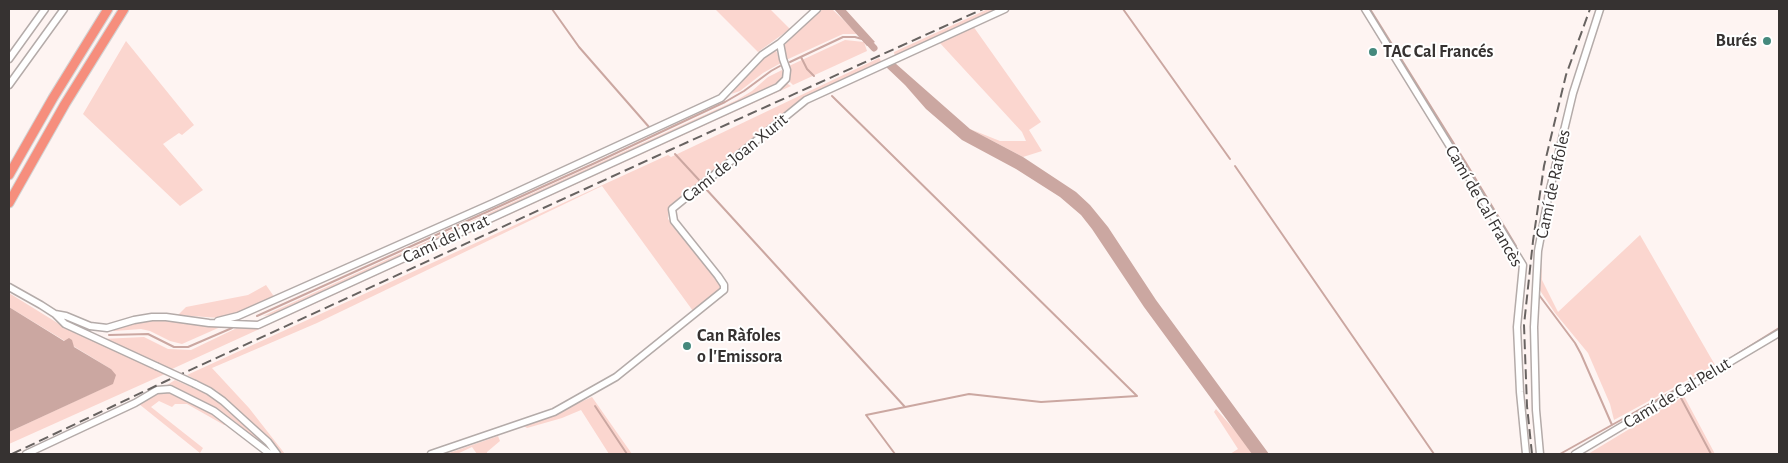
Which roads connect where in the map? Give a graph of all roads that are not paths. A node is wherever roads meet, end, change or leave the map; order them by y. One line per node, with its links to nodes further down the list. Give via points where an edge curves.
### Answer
1 (45, 9): 10 (street)
2 (64, 9): 11 (street)
3 (108, 9): 12 (highway)
4 (124, 9): 13 (highway)
5 (817, 9): 9 (street)
6 (1005, 9): 21 (street, Camí de Joan Xurit, via 806,100 672,209 674,221 718,276 724,290 616,378 554,412)
7 (1365, 9): 22 (street, Camí de Cal Francès, via 1522,265 1517,327)
8 (1600, 9): 23 (street, Camí de Rafoles, via 1573,93 1538,251 1534,327)
9 (780, 43): 16 (street, via 762,55 721,98 238,316); 16 (street, Camí del Prat, via 787,70 786,79 778,87 258,325)
10 (9, 59)
11 (9, 85)
12 (9, 175)
13 (9, 203)
14 (9, 287): 15 (street)
15 (55, 314): 16 (street, Camí del Prat, via 107,328 152,317); 20 (street, bridge, via 66,324 209,391 268,442)
16 (209, 323)
17 (1779, 333): 24 (street, Camí de Cal Pelut)
18 (26, 454): 19 (street, via 158,390 170,389 214,410)
19 (270, 454)
20 (277, 454)
21 (431, 454)
22 (1526, 454)
23 (1540, 454)
24 (1575, 454)

